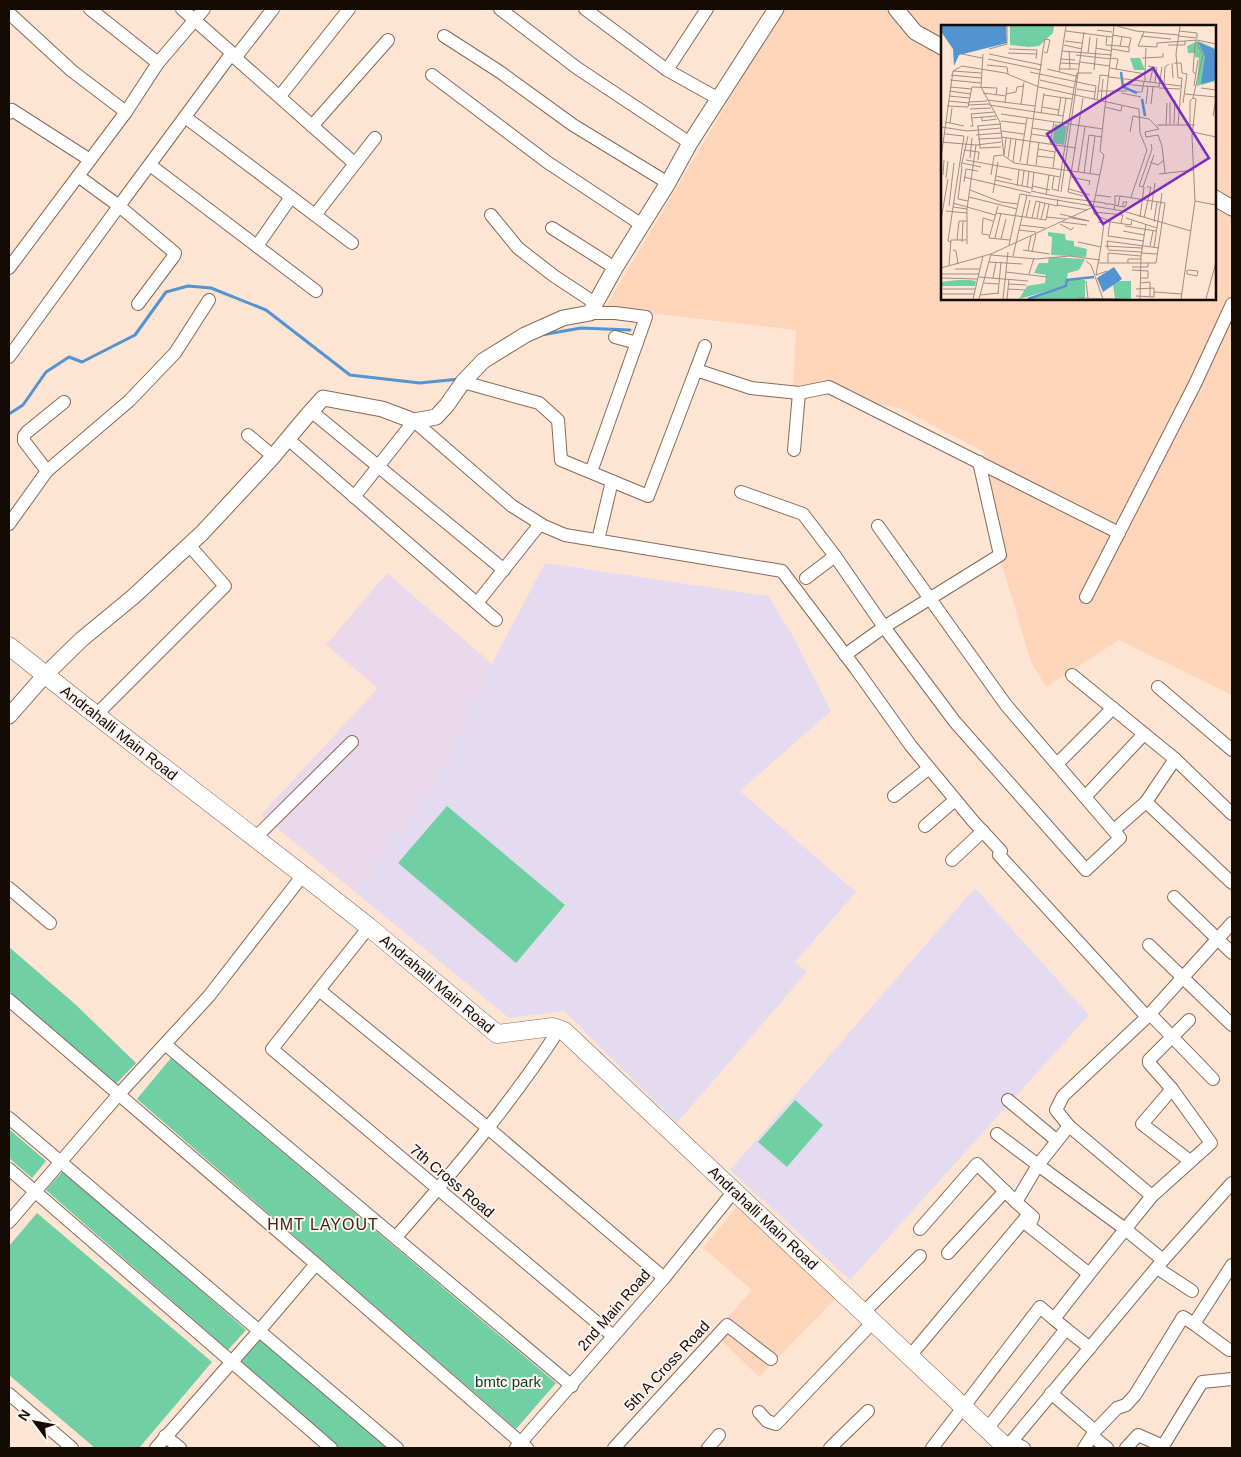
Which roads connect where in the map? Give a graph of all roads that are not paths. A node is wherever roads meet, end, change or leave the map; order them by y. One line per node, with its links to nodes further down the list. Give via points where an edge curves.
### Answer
1 (90, 9): 17 (street)
2 (182, 9): 12 (street)
3 (204, 9): 12 (street)
4 (273, 9): 16 (street)
5 (349, 9): 20 (street)
6 (500, 9): 27 (street, via 577,68)
7 (585, 9): 18 (street)
8 (707, 9): 18 (street)
9 (776, 9): 21 (street)
10 (896, 9): 15 (street, via 915,32)
11 (9, 14): 23 (street, via 72,71)
12 (195, 20): 16 (street); 17 (street)
13 (444, 36): 32 (street, via 574,125)
14 (388, 40): 25 (street)
15 (941, 46)
16 (233, 56): 20 (street); 24 (street)
17 (158, 63): 23 (street)
18 (667, 70): 21 (street)
19 (432, 75): 39 (street, via 547,162)
20 (280, 96): 25 (street)
21 (719, 99): 27 (street)
22 (10, 109): 28 (street)
23 (126, 112): 28 (street)
24 (185, 117): 30 (street); 33 (street)
25 (312, 126): 29 (street)
26 (376, 138): 29 (street)
27 (690, 143): 32 (street)
28 (90, 160): 31 (street)
29 (354, 163): 37 (street)
30 (150, 165): 35 (street); 42 (street)
31 (78, 176): 35 (street); 43 (street)
32 (668, 183): 39 (street)
33 (291, 197): 37 (street); 42 (street)
34 (1216, 199): 36 (street)
35 (119, 206): 47 (street, via 175,253); 53 (street)
36 (1232, 208)
37 (315, 215): 41 (street)
38 (491, 215): 49 (street, via 518,248)
39 (642, 225): 44 (street)
40 (552, 228): 44 (street)
41 (352, 243)
42 (257, 246): 45 (street)
43 (9, 268)
44 (615, 268): 49 (street)
45 (316, 291)
46 (209, 300): 66 (street, via 175,353 129,402)
47 (138, 304)
48 (1232, 304): 74 (street, via 1195,384)
49 (592, 308): 51 (street, via 646,317); 55 (street, via 526,336 483,361)
50 (615, 337): 51 (street)
51 (637, 342): 67 (street)
52 (704, 346): 54 (street)
53 (9, 357)
54 (696, 370): 56 (street, via 751,388); 68 (street, via 648,496)
55 (463, 382): 59 (street, via 436,417); 67 (street, via 539,403 558,420 561,460)
56 (800, 393): 62 (street); 64 (street, via 829,387)
57 (64, 402): 66 (street, via 24,436)
58 (311, 411): 59 (street, via 324,398 382,409); 61 (street); 65 (street)
59 (414, 421): 65 (street); 72 (street, via 512,506)
60 (248, 435): 63 (street)
61 (288, 439): 63 (street); 70 (street)
62 (794, 450)
63 (273, 456): 76 (street)
64 (979, 462): 74 (street); 81 (street, via 1000,554)
65 (378, 467): 70 (street); 78 (street)
66 (47, 471): 71 (street)
67 (591, 472): 68 (street)
68 (612, 481): 75 (street)
69 (741, 492): 77 (street, via 803,514)
70 (354, 497): 82 (street)
71 (9, 524)
72 (540, 524): 75 (street, via 565,535); 78 (street)
73 (878, 526): 81 (street)
74 (1118, 533): 80 (street)
75 (598, 540): 86 (street, via 782,571)
76 (189, 545): 87 (street); 91 (street, via 225,586)
77 (835, 556): 79 (street); 84 (street)
78 (504, 570): 82 (street)
79 (806, 578)
80 (1086, 597)
81 (930, 598): 84 (street); 97 (street, via 1006,705)
82 (477, 603): 83 (street)
83 (496, 620)
84 (884, 627): 86 (street); 105 (street, via 955,722 1086,870 1120,838)
85 (9, 646): 87 (main road, Andrahalli Main Road)
86 (845, 654): 98 (street)
87 (45, 675): 91 (main road, Andrahalli Main Road); 92 (street)
88 (1072, 675): 90 (street)
89 (1158, 687): 95 (street)
90 (1112, 708): 93 (street); 97 (street)
91 (96, 715): 107 (main road, Andrahalli Main Road)
92 (9, 716)
93 (1144, 734): 96 (street); 100 (street)
94 (352, 742): 107 (street)
95 (1232, 750)
96 (1175, 759): 102 (street); 103 (street)
97 (1057, 764): 100 (street)
98 (929, 768): 99 (street); 101 (street)
99 (894, 796)
100 (1085, 796): 105 (street)
101 (956, 800): 104 (street); 106 (street)
102 (1146, 802): 105 (street); 110 (street)
103 (1232, 814)
104 (925, 826)
105 (1114, 830)
106 (983, 831): 108 (street); 122 (street, via 1001,850 999,856)
107 (255, 838): 109 (main road, Andrahalli Main Road)
108 (952, 860)
109 (304, 875): 115 (main road, Andrahalli Main Road); 127 (street, via 209,996)
110 (1232, 883)
111 (9, 888): 113 (street)
112 (1174, 897): 116 (street)
113 (50, 923)
114 (1232, 923): 116 (street)
115 (369, 927): 120 (street); 125 (main road, Andrahalli Main Road, via 497,1034)
116 (1217, 939): 118 (street); 119 (street)
117 (1149, 945): 119 (street)
118 (1232, 953)
119 (1182, 977): 122 (street); 124 (street)
120 (319, 990): 134 (street); 142 (street, 7th Cross Road, via 272,1049)
121 (9, 1000): 130 (street)
122 (1149, 1015): 126 (street); 133 (street, via 1063,1096 1056,1110)
123 (1189, 1020): 126 (street)
124 (1232, 1025)
125 (560, 1028): 134 (street); 143 (main road, Andrahalli Main Road)
126 (1173, 1036): 128 (street); 129 (street, via 1149,1060)
127 (166, 1045): 130 (street); 152 (street)
128 (1213, 1079)
129 (1172, 1089): 137 (street, via 1211,1143); 137 (street, via 1142,1124)
130 (120, 1094): 138 (street); 155 (street)
131 (1008, 1100): 136 (street)
132 (9, 1118): 138 (street)
133 (1069, 1126): 136 (street); 146 (street)
134 (488, 1128): 142 (street); 159 (street)
135 (998, 1134): 139 (street)
136 (1056, 1140): 139 (street)
137 (1190, 1161): 146 (street)
138 (62, 1162): 145 (street); 165 (street)
139 (1038, 1165): 147 (street); 151 (street)
140 (9, 1169): 145 (street)
141 (1232, 1183): 156 (street)
142 (438, 1190): 152 (street); 166 (street, 7th Cross Road)
143 (734, 1191): 159 (street, 2nd Main Road); 161 (main road, Andrahalli Main Road)
144 (1005, 1191): 147 (street); 150 (street, via 977,1164); 153 (street)
145 (35, 1192): 149 (street); 171 (street)
146 (1152, 1196): 151 (street)
147 (1016, 1202): 148 (street)
148 (1030, 1214): 158 (street, via 1033,1217 1029,1226); 169 (street)
149 (9, 1222)
150 (920, 1229)
151 (1125, 1229): 156 (street); 158 (street)
152 (396, 1237): 173 (street)
153 (948, 1253)
154 (920, 1256): 161 (street)
155 (316, 1264): 165 (street); 184 (street)
156 (1160, 1264): 160 (street); 167 (street)
157 (1232, 1265): 163 (street)
158 (1088, 1273): 162 (street)
159 (664, 1278): 166 (street, 2nd Main Road)
160 (1192, 1291)
161 (868, 1318): 169 (main road, Andrahalli Main Road); 178 (street, via 776,1424 767,1421)
162 (1054, 1319): 164 (street); 176 (street, via 1040,1307)
163 (1194, 1324): 168 (street); 180 (street, via 1183,1317 1135,1395 1126,1406 1117,1408)
164 (1066, 1329): 167 (street); 179 (street)
165 (259, 1331): 171 (street); 190 (street)
166 (613, 1336): 173 (street, 2nd Main Road)
167 (1090, 1348): 174 (street)
168 (1229, 1350)
169 (910, 1356): 176 (main road, Andrahalli Main Road)
170 (772, 1359): 191 (street, 5th A Cross Road, via 728,1325)
171 (231, 1362): 181 (street); 189 (street)
172 (1232, 1379): 198 (street, via 1202,1382 1163,1446 1138,1435)
173 (572, 1386): 184 (street, 2nd Main Road)
174 (1052, 1393): 180 (street); 185 (street)
175 (9, 1394): 183 (street)
176 (964, 1408): 179 (main road, Andrahalli Main Road); 194 (street)
177 (868, 1411): 193 (street)
178 (759, 1412)
179 (987, 1429): 185 (main road, Andrahalli Main Road)
180 (1094, 1433): 196 (street); 197 (street)
181 (165, 1436): 187 (street); 188 (street)
182 (719, 1436): 192 (street)
183 (57, 1444): 186 (street)
184 (521, 1446)
185 (1010, 1446): 195 (street)
186 (72, 1448)
187 (156, 1448)
188 (180, 1448)
189 (331, 1448)
190 (397, 1448)
191 (614, 1448)
192 (708, 1448)
193 (830, 1448)
194 (932, 1448)
195 (1024, 1448)
196 (1084, 1448)
197 (1107, 1448)
198 (1126, 1448)

